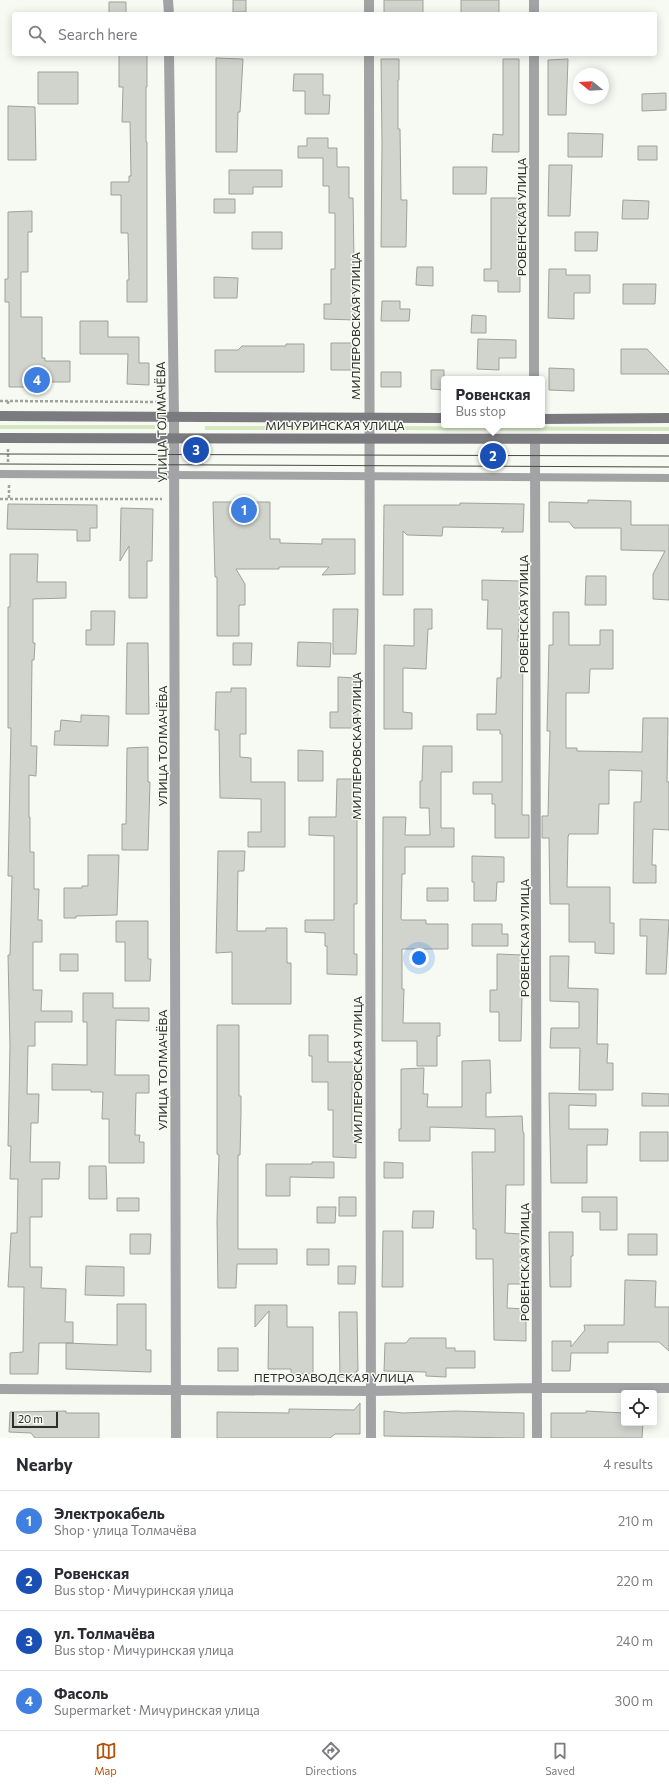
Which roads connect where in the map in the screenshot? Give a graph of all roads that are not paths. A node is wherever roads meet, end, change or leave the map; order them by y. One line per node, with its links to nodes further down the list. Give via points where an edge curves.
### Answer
1 (168, 0): 4 (street)
2 (369, 0): 5 (street)
3 (534, 0): 6 (street)
4 (169, 12)
5 (369, 12)
6 (534, 12)
7 (169, 56): 12 (street, УЛИЦА ТОЛМАЧЁВА)
8 (369, 56): 13 (street, МИЛЛЕРОВСКАЯ УЛИЦА)
9 (534, 56): 10 (street, РОВЕНСКАЯ УЛИЦА)
10 (534, 376)
11 (0, 416): 12 (main road, МИЧУРИНСКАЯ УЛИЦА)
12 (174, 417): 13 (main road, МИЧУРИНСКАЯ УЛИЦА); 18 (street, УЛИЦА ТОЛМАЧЁВА)
13 (368, 417): 14 (main road, МИЧУРИНСКАЯ УЛИЦА); 19 (street, МИЛЛЕРОВСКАЯ УЛИЦА)
14 (441, 418)
15 (545, 418): 16 (main road)
16 (669, 418)
17 (0, 438): 18 (main road, МИЧУРИНСКАЯ УЛИЦА)
18 (174, 438): 19 (main road, МИЧУРИНСКАЯ УЛИЦА); 23 (street, УЛИЦА ТОЛМАЧЁВА)
19 (368, 438): 20 (main road, МИЧУРИНСКАЯ УЛИЦА); 24 (street, МИЛЛЕРОВСКАЯ УЛИЦА)
20 (535, 439): 21 (main road, МИЧУРИНСКАЯ УЛИЦА); 25 (street, РОВЕНСКАЯ УЛИЦА)
21 (669, 439)
22 (0, 474): 23 (lane)
23 (174, 475): 24 (lane); 30 (street, УЛИЦА ТОЛМАЧЁВА)
24 (368, 477): 25 (lane); 31 (street, МИЛЛЕРОВСКАЯ УЛИЦА)
25 (536, 477): 26 (lane); 27 (street, РОВЕНСКАЯ УЛИЦА)
26 (669, 478)
27 (538, 1388): 28 (street, ПЕТРОЗАВОДСКАЯ УЛИЦА); 31 (street, ПЕТРОЗАВОДСКАЯ УЛИЦА); 34 (street, РОВЕНСКАЯ УЛИЦА)
28 (669, 1388)
29 (0, 1390): 30 (street, ПЕТРОЗАВОДСКАЯ УЛИЦА)
30 (176, 1390): 31 (street, ПЕТРОЗАВОДСКАЯ УЛИЦА); 32 (street, УЛИЦА ТОЛМАЧЁВА)
31 (370, 1391): 33 (street, МИЛЛЕРОВСКАЯ УЛИЦА)
32 (176, 1438)
33 (371, 1438)
34 (537, 1438)

